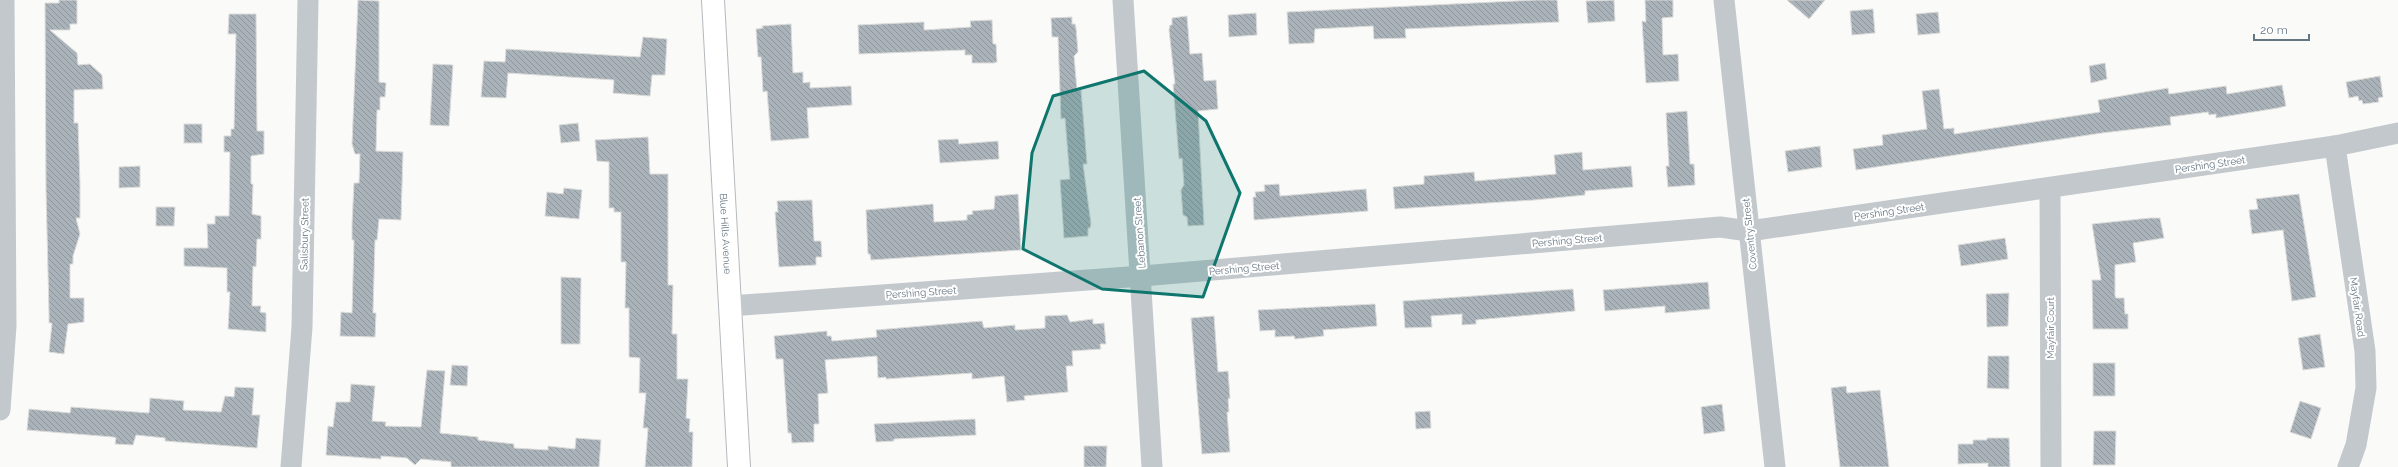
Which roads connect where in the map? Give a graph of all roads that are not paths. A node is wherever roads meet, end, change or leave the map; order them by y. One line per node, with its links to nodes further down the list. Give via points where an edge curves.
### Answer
1 (4, 0): 12 (street, via 6,326)
2 (308, 0): 13 (street, Salisbury Street, via 302,327)
3 (713, 0): 11 (main road, Blue Hills Avenue)
4 (1123, 0): 10 (street, Lebanon Street)
5 (1724, 0): 9 (street, Coventry Street)
6 (2398, 133): 7 (street, Pershing Street)
7 (2335, 146): 8 (street, Pershing Street); 18 (street, Mayfair Road, via 2365,351 2366,388 2356,445)
8 (2050, 188): 9 (street, Pershing Street); 17 (street, Mayfair Court)
9 (1749, 231): 10 (street, Pershing Street, via 1720,227); 16 (street, Coventry Street)
10 (1142, 276): 11 (street, Pershing Street); 15 (street, Lebanon Street)
11 (730, 306): 14 (main road, Blue Hills Avenue)
12 (0, 410)
13 (291, 467)
14 (739, 467)
15 (1152, 467)
16 (1775, 467)
17 (2051, 467)
18 (2348, 467)

